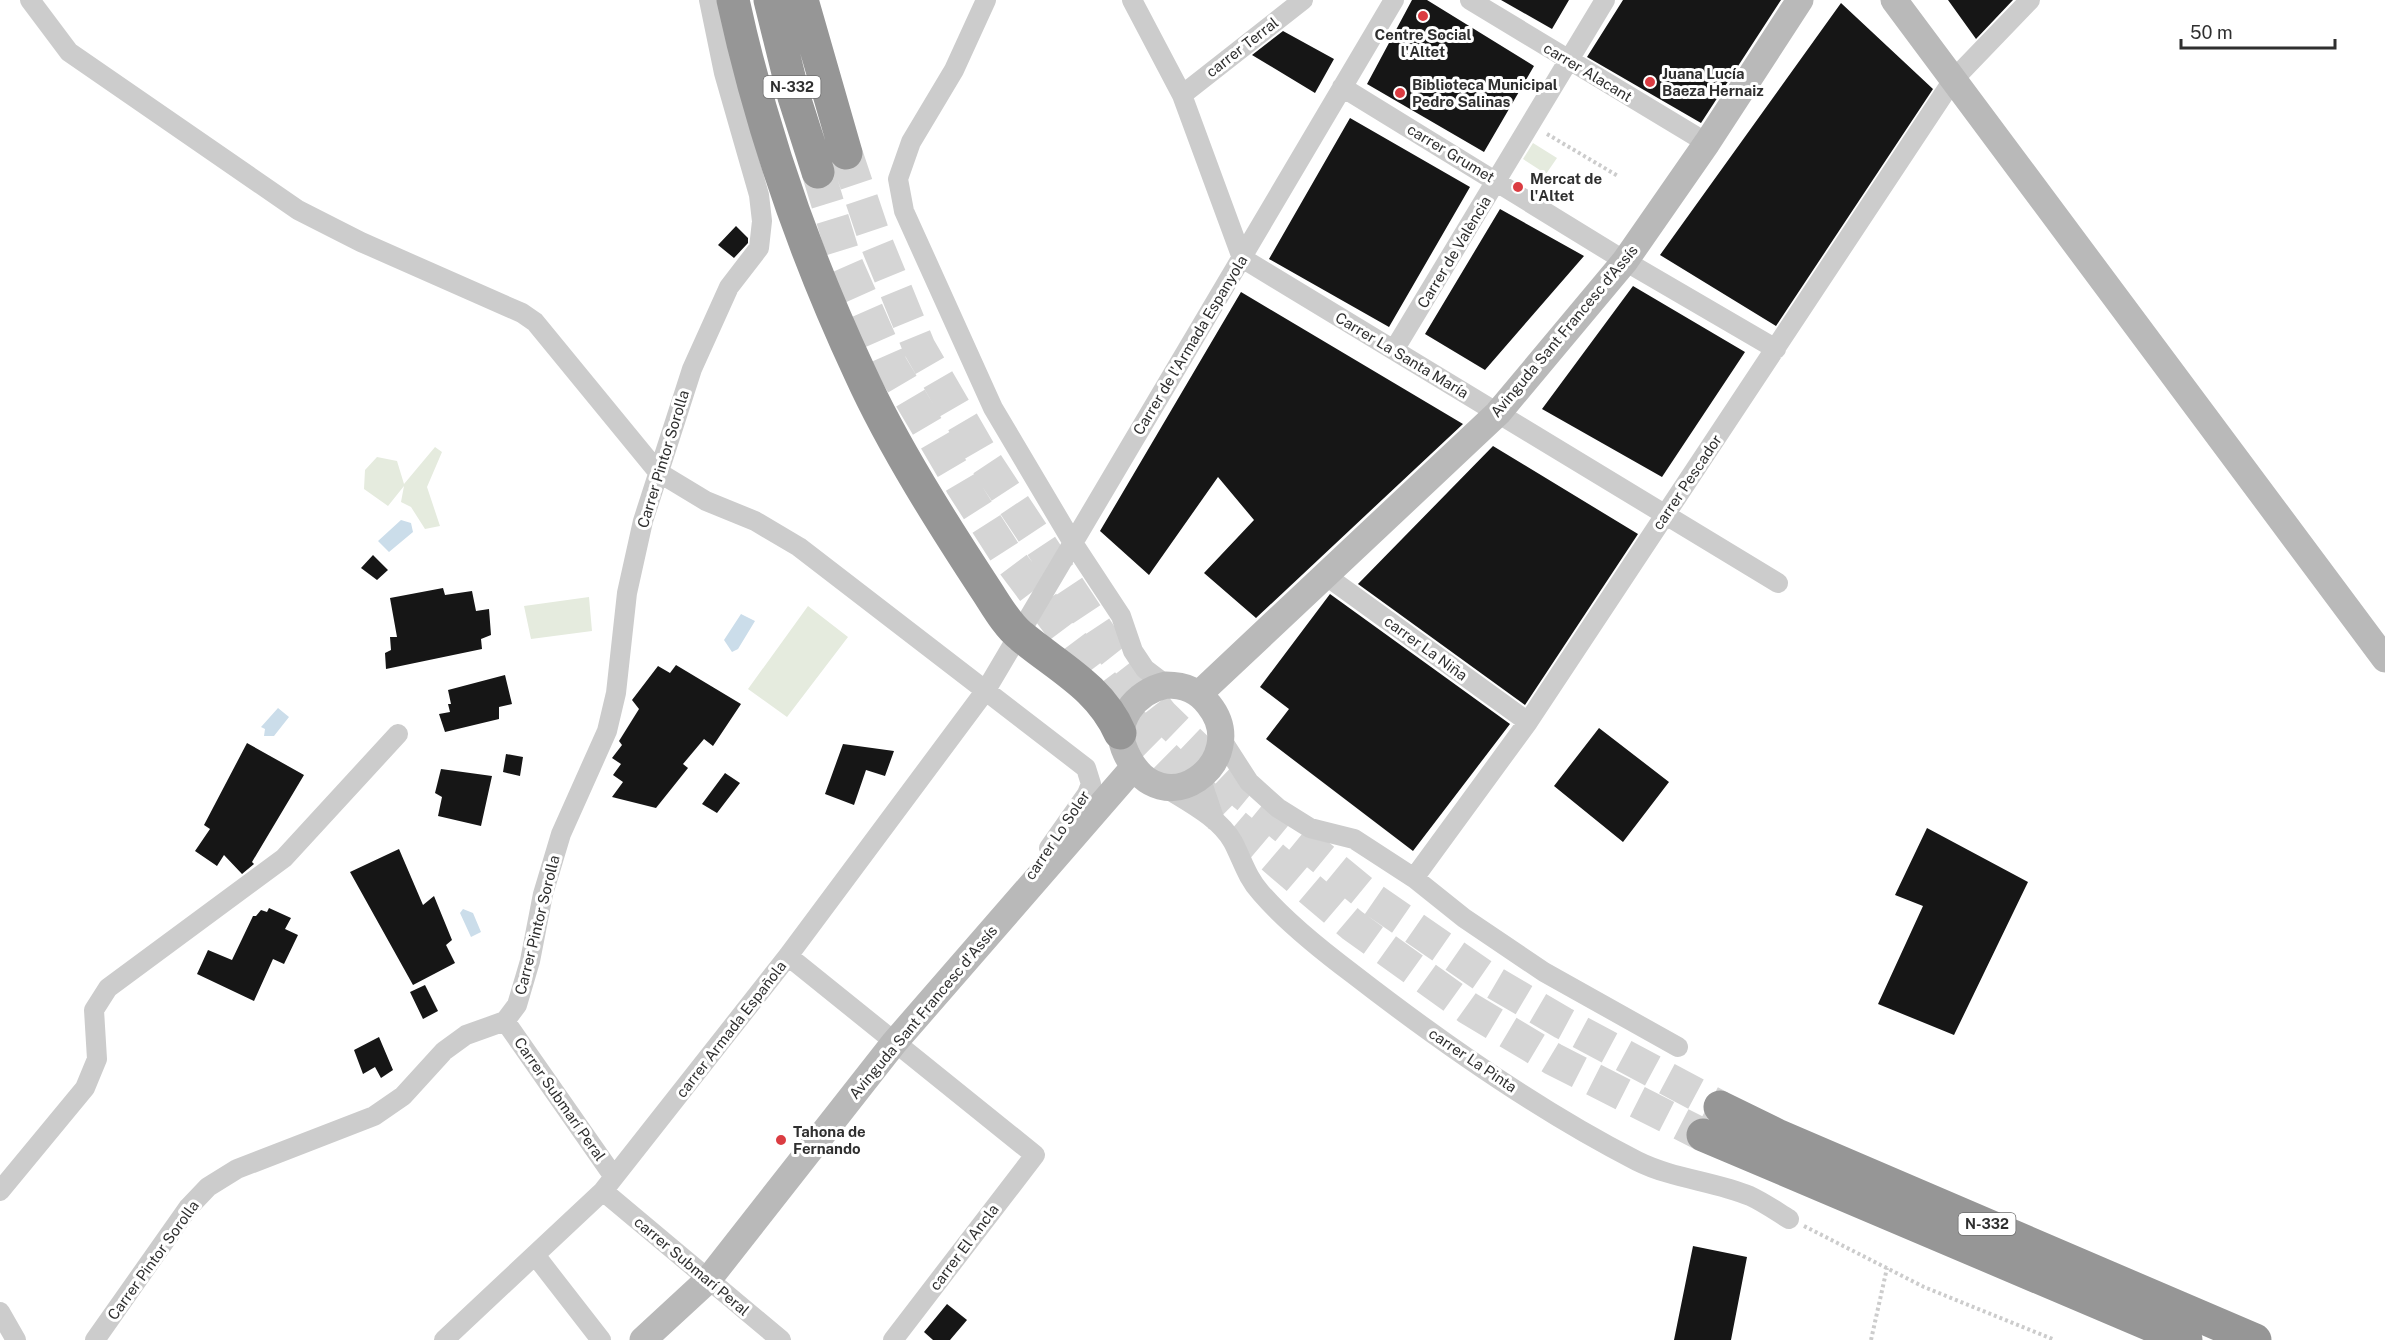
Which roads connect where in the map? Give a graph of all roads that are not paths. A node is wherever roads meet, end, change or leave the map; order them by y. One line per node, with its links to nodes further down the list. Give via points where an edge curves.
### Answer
1 (30, 0): 28 (street, via 69,52 298,210 535,322)
2 (710, 0): 28 (street, Carrer Pintor Sorolla, via 724,73 759,195 762,221 759,248 729,287 692,369)
3 (733, 0): 33 (highway, via 780,176 860,375 952,537)
4 (770, 0): 21 (highway, N-332)
5 (802, 0): 20 (highway, N-332)
6 (986, 0): 30 (street, via 954,70 911,142 898,179 904,211 993,408)
7 (1132, 0): 18 (street)
8 (1303, 0): 18 (street, carrer Terral)
9 (1394, 0): 17 (street, Carrer de l'Armada Espanyola)
10 (1470, 0): 15 (street, carrer Alacant)
11 (1605, 0): 15 (street, Carrer de València)
12 (1800, 0): 19 (main road, Avinguda Sant Francesc d’Assís)
13 (1894, 0): 16 (main road)
14 (2030, 0): 16 (street, carrer Pescador)
15 (1569, 60): 19 (street, carrer Alacant); 22 (street, Carrer de València)
16 (1953, 80): 25 (street, carrer Pescador); 34 (main road)
17 (1342, 87): 22 (street, carrer Grumet); 23 (street, Carrer de l'Armada Espanyola)
18 (1182, 95): 23 (street)
19 (1707, 143): 24 (main road, Avinguda Sant Francesc d’Assís)
20 (846, 153)
21 (818, 172)
22 (1497, 180): 24 (street, carrer Grumet); 26 (street, Carrer de València)
23 (1242, 258): 26 (street, Carrer La Santa María); 30 (street, Carrer de l'Armada Espanyola)
24 (1625, 261): 25 (street, carrer Grumet); 27 (main road, Avinguda Sant Francesc d’Assís)
25 (1776, 349): 29 (street, carrer Pescador)
26 (1394, 350): 27 (street, Carrer La Santa María)
27 (1498, 413): 29 (street, Carrer La Santa María); 31 (main road, Avinguda Sant Francesc d’Assís)
28 (658, 472): 36 (street, via 706,501 755,521 799,547); 49 (street, Carrer Pintor Sorolla, via 627,593 616,693 607,730 561,834 517,1005)
29 (1665, 515): 32 (street, Carrer La Santa María); 38 (street, carrer Pescador)
30 (1073, 543): 33 (street, Carrer de l'Armada Espanyola); 35 (street, via 1121,616 1133,651 1145,669)
31 (1325, 575): 37 (main road, Avinguda Sant Francesc d’Assís); 38 (street, carrer La Niña)
32 (1778, 583)
33 (1019, 635): 36 (street, Carrer de l'Armada Espanyola); 39 (highway, via 1089,687)
34 (2385, 658)
35 (1166, 685): 37 (main road, via 1182,686); 39 (main road, via 1145,693 1129,708)
36 (986, 690): 47 (street, carrer Lo Soler, via 1086,768 1091,784); 48 (street, carrer Armada Española)
37 (1200, 694): 41 (main road, via 1217,716)
38 (1528, 722): 46 (street, carrer Pescador)
39 (1120, 733): 42 (main road)
40 (398, 734): 55 (street, via 284,858 108,988 94,1010 98,1059 85,1088)
41 (1220, 737): 43 (main road, via 1218,753); 46 (street, via 1249,782 1278,808 1310,828 1354,839)
42 (1134, 767): 44 (main road, via 1146,780); 47 (main road, Avinguda Sant Francesc d'Assís)
43 (1200, 777): 44 (main road, via 1180,788); 45 (street, carrer La Pinta)
44 (1166, 789): 45 (street, carrer La Pinta)
45 (1215, 821): 56 (street, carrer La Pinta, via 1233,840 1242,864 1260,892 1282,914 1351,973 1438,1037 1577,1127 1640,1162 1749,1196)
46 (1414, 878): 51 (street, via 1464,918 1544,972)
47 (1004, 915): 50 (main road, Avinguda Sant Francesc d'Assís)
48 (788, 956): 50 (street); 54 (street, carrer Armada Española)
49 (505, 1021): 54 (street, Carrer Submarí Peral); 61 (street, Carrer Pintor Sorolla, via 466,1035 444,1051 403,1096 374,1116 237,1169 208,1186 188,1208)
50 (894, 1043): 58 (main road, Avinguda Sant Francesc d'Assís); 66 (street, carrer El Ancla, via 1035,1155)
51 (1678, 1047)
52 (1720, 1107): 68 (highway, N-332, via 1779,1136)
53 (1703, 1135): 67 (highway, N-332)
54 (609, 1184): 57 (street, carrer Armada Española); 58 (street, carrer Submarí Peral)
55 (0, 1191)
56 (1789, 1219)
57 (535, 1255): 62 (street, carrer Armada Española); 63 (street)
58 (708, 1280): 64 (main road, Avinguda Sant Francesc d'Assís); 65 (street, carrer Submarí Peral)
59 (0, 1312): 60 (street)
60 (16, 1340)
61 (95, 1340)
62 (444, 1340)
63 (601, 1340)
64 (643, 1340)
65 (781, 1340)
66 (893, 1340)
67 (2186, 1340)
68 (2255, 1340)

